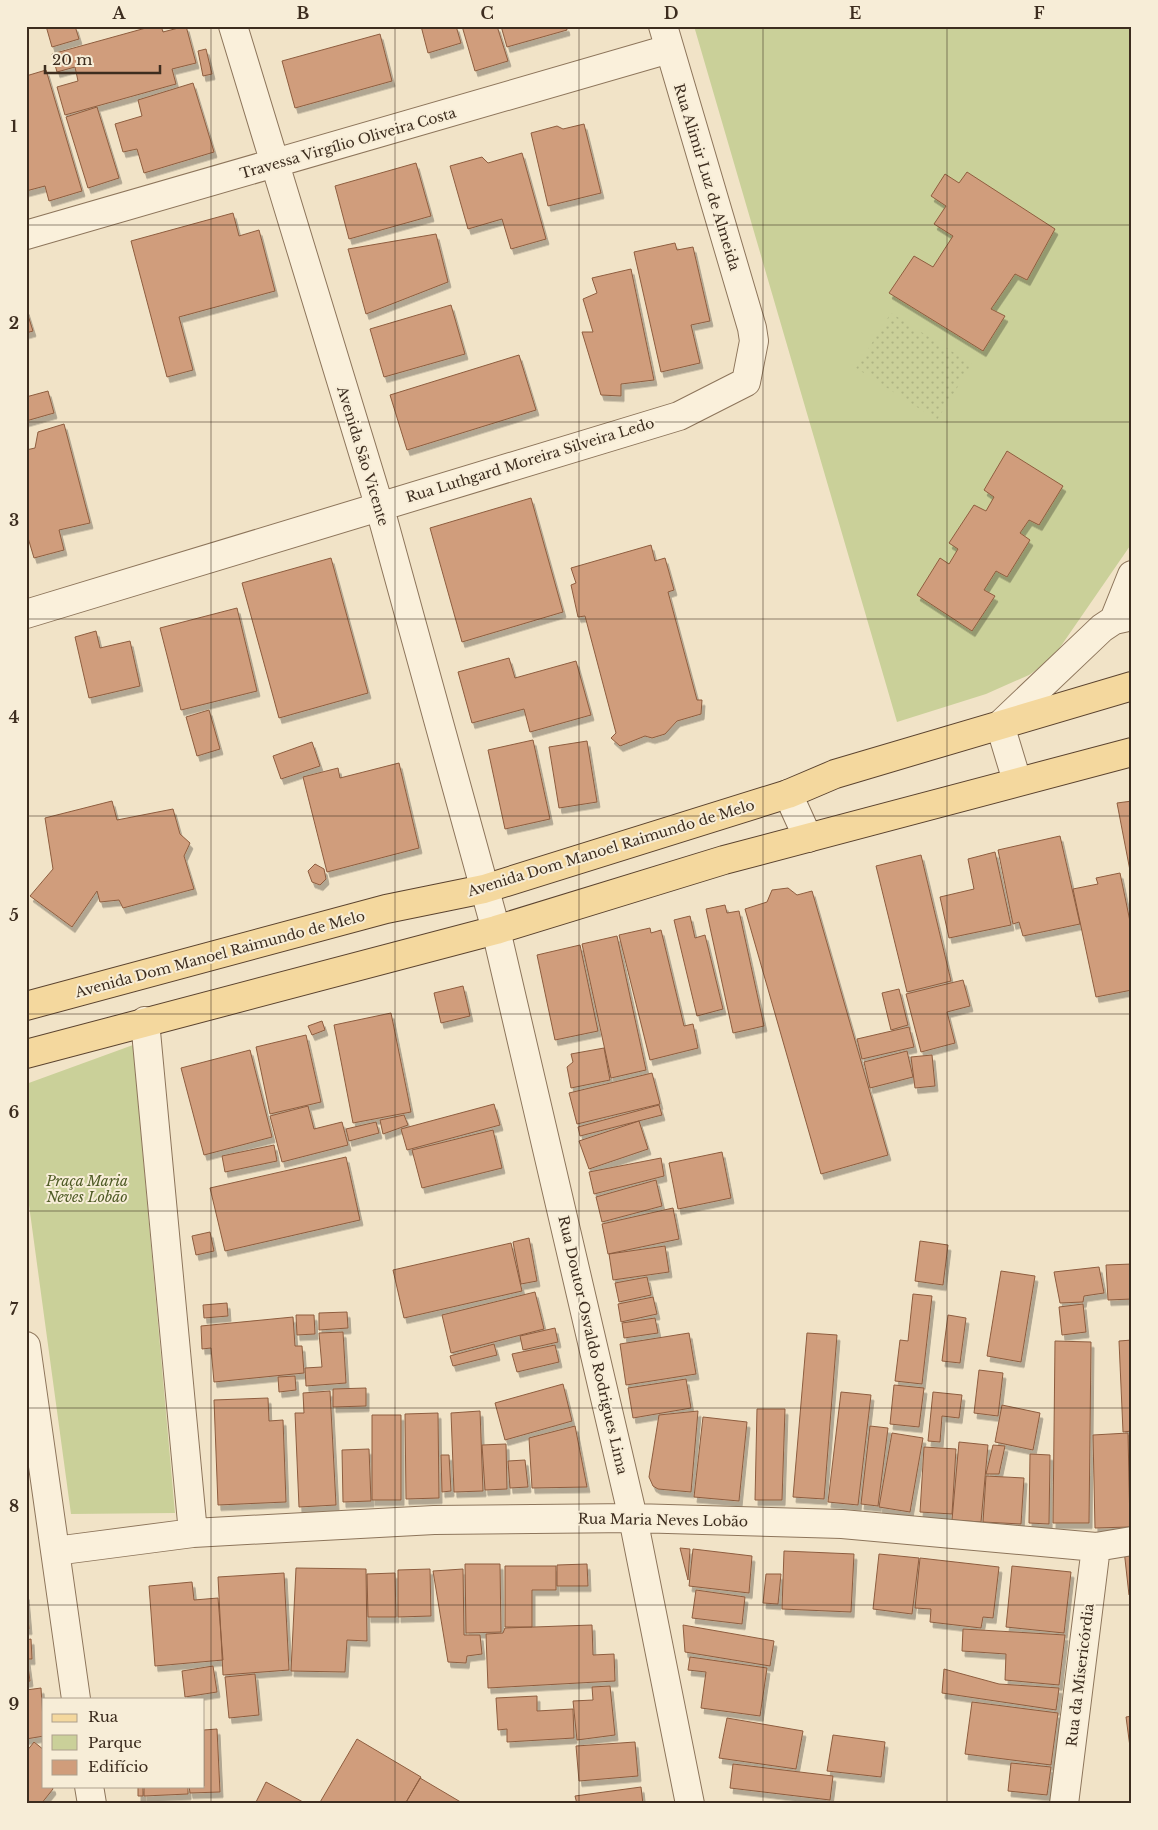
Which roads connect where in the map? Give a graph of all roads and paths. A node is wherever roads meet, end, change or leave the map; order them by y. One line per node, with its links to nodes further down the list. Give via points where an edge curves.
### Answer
1 (232, 26): 3 (street, Avenida São Vicente)
2 (666, 38): 3 (street, Travessa Virgílio Oliveira Costa); 5 (street, Rua Alimir Luz de Almeida)
3 (276, 164): 4 (street, Travessa Virgílio Oliveira Costa); 6 (street, Avenida São Vicente)
4 (26, 235)
5 (752, 328): 6 (street, Rua Luthgard Moreira Silveira Ledo, via 754,341 746,382 678,416)
6 (379, 505): 8 (street, Rua Luthgard Moreira Silveira Ledo); 16 (street, Avenida São Vicente)
7 (1132, 575): 9 (street)
8 (26, 614)
9 (1123, 618): 11 (street, via 1102,628)
10 (1132, 686): 11 (main road, Avenida Dom Manoel Raimundo de Melo)
11 (1000, 725): 13 (street); 14 (main road, Avenida Dom Manoel Raimundo de Melo, via 836,774)
12 (1132, 752): 13 (main road)
13 (1017, 781): 15 (main road)
14 (788, 794): 15 (street); 16 (main road, Avenida Dom Manoel Raimundo de Melo)
15 (808, 838): 17 (main road, via 724,860)
16 (484, 889): 17 (street, Rua Doutor Osvaldo Rodrigues Lima); 18 (main road, Avenida Dom Manoel Raimundo de Melo, via 386,909)
17 (496, 930): 19 (main road); 22 (street, Rua Doutor Osvaldo Rodrigues Lima)
18 (26, 1006)
19 (145, 1021): 20 (main road); 23 (street)
20 (26, 1054)
21 (26, 1346): 26 (street)
22 (633, 1518): 23 (street, Rua Maria Neves Lobão, via 434,1520); 25 (street, Rua Maria Neves Lobão, via 842,1524); 30 (street, Rua Doutor Osvaldo Rodrigues Lima)
23 (193, 1533): 26 (street)
24 (1132, 1541): 25 (street, Rua Maria Neves Lobão)
25 (1096, 1547): 31 (street, Rua da Misericórdia)
26 (54, 1551): 27 (street)
27 (76, 1698)
28 (89, 1788): 29 (street)
29 (92, 1804)
30 (690, 1804)
31 (1064, 1804)

